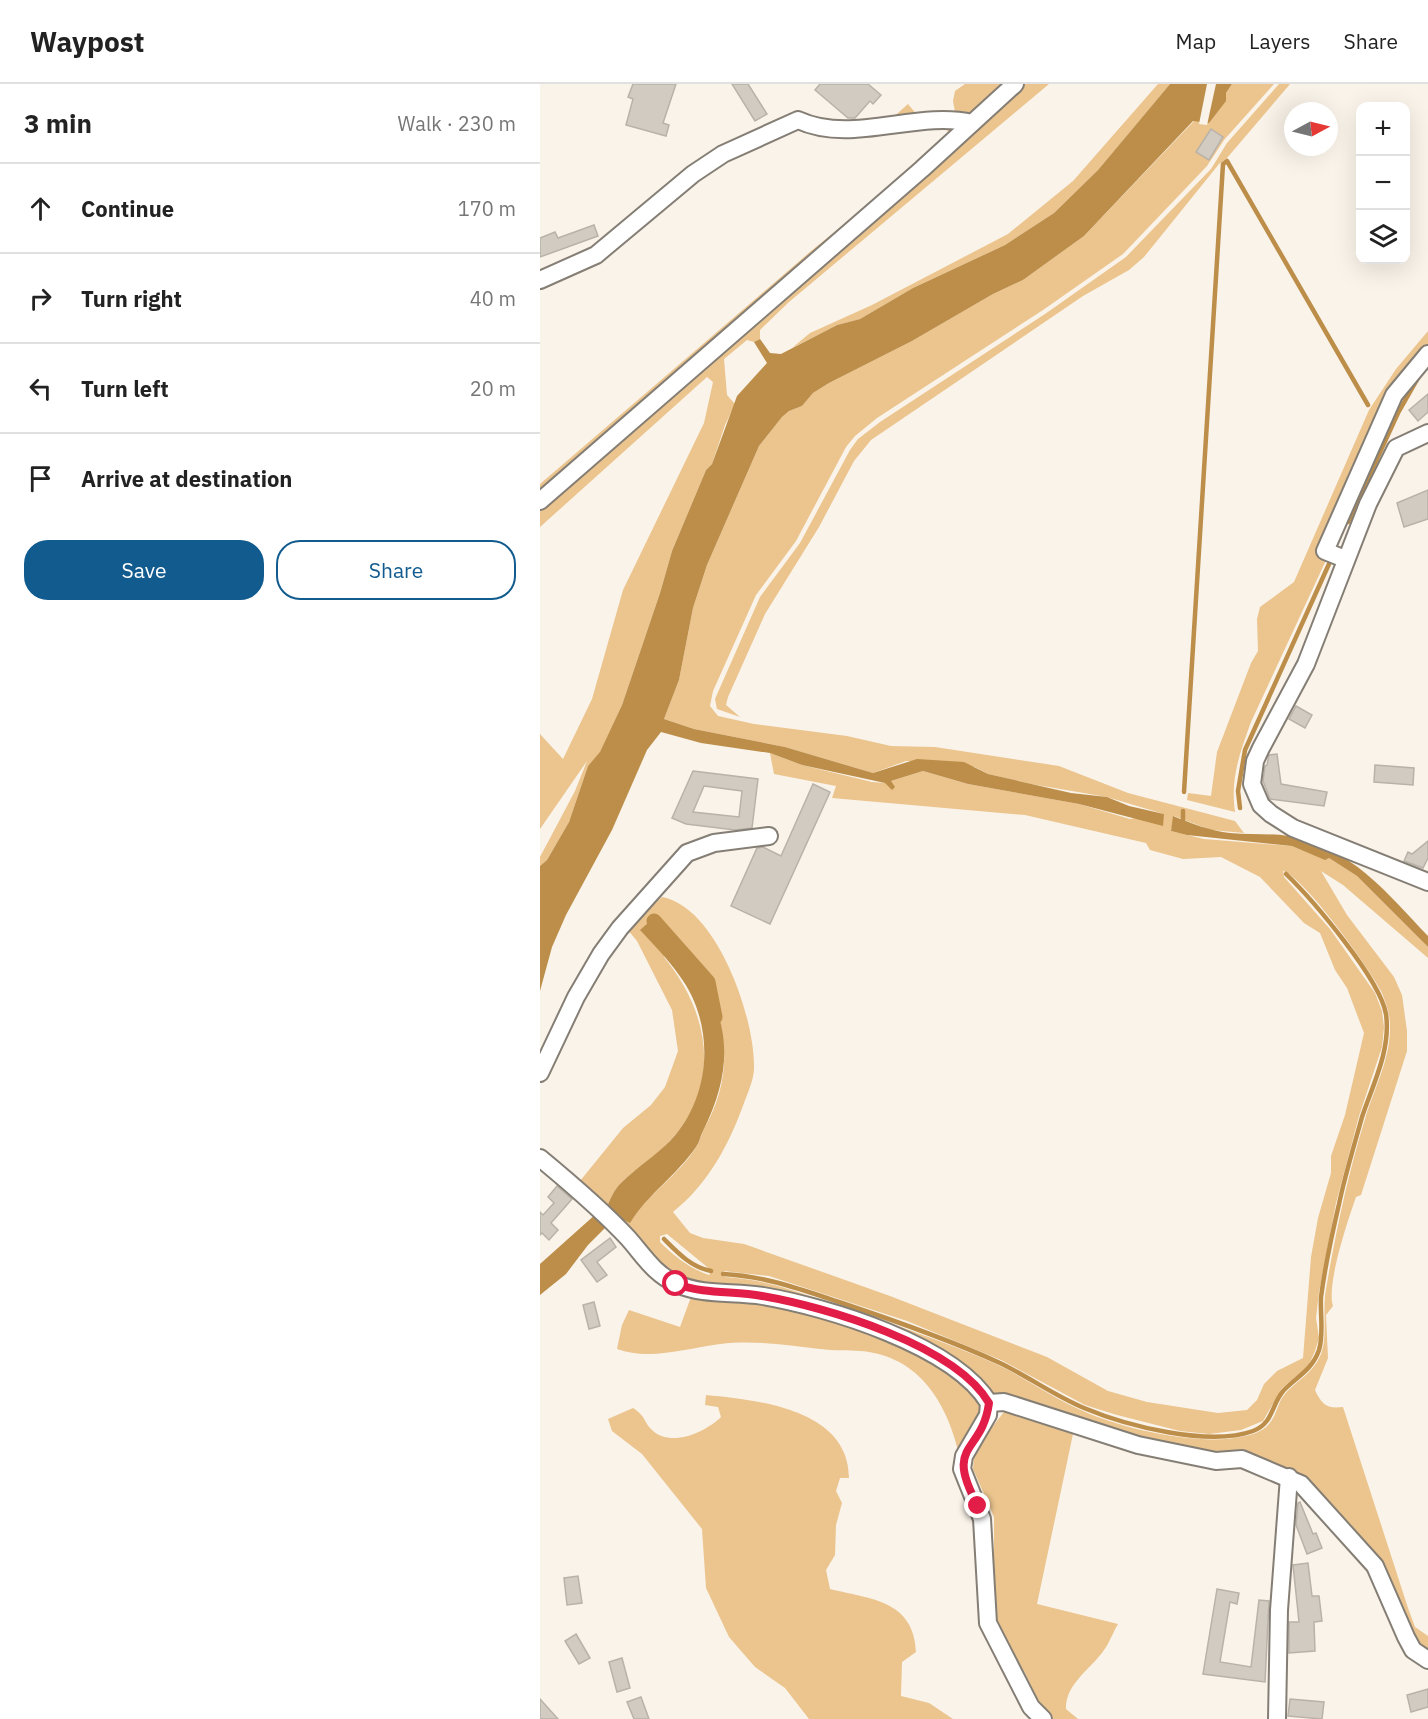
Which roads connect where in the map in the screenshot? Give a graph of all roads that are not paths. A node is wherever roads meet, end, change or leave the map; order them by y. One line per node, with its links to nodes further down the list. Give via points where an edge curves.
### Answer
1 (1015, 84): 2 (street)
2 (972, 123): 3 (street, via 944,120 840,128 798,120 723,154 693,174 596,255); 6 (street)
3 (540, 280)
4 (1428, 354): 7 (street, via 1394,395 1325,551)
5 (1428, 433): 7 (street, via 1396,448)
6 (540, 501)
7 (1345, 559): 9 (street, via 1306,664 1255,761 1252,784 1262,805 1283,822)
8 (768, 836): 10 (street, via 700,846 687,853 601,954)
9 (1428, 882)
10 (540, 1073)
11 (540, 1158): 12 (street, via 616,1227 656,1272 676,1284 701,1291 796,1302 845,1317 939,1358 967,1377)
12 (989, 1403): 13 (street, via 1004,1402 1138,1445 1216,1461 1242,1459 1270,1473); 15 (street, via 987,1415 964,1456 962,1469 982,1519 988,1623 1031,1707)
13 (1289, 1477): 14 (street, via 1308,1488 1375,1566 1413,1650); 16 (street)
14 (1428, 1660)
15 (1043, 1719)
16 (1276, 1719)

